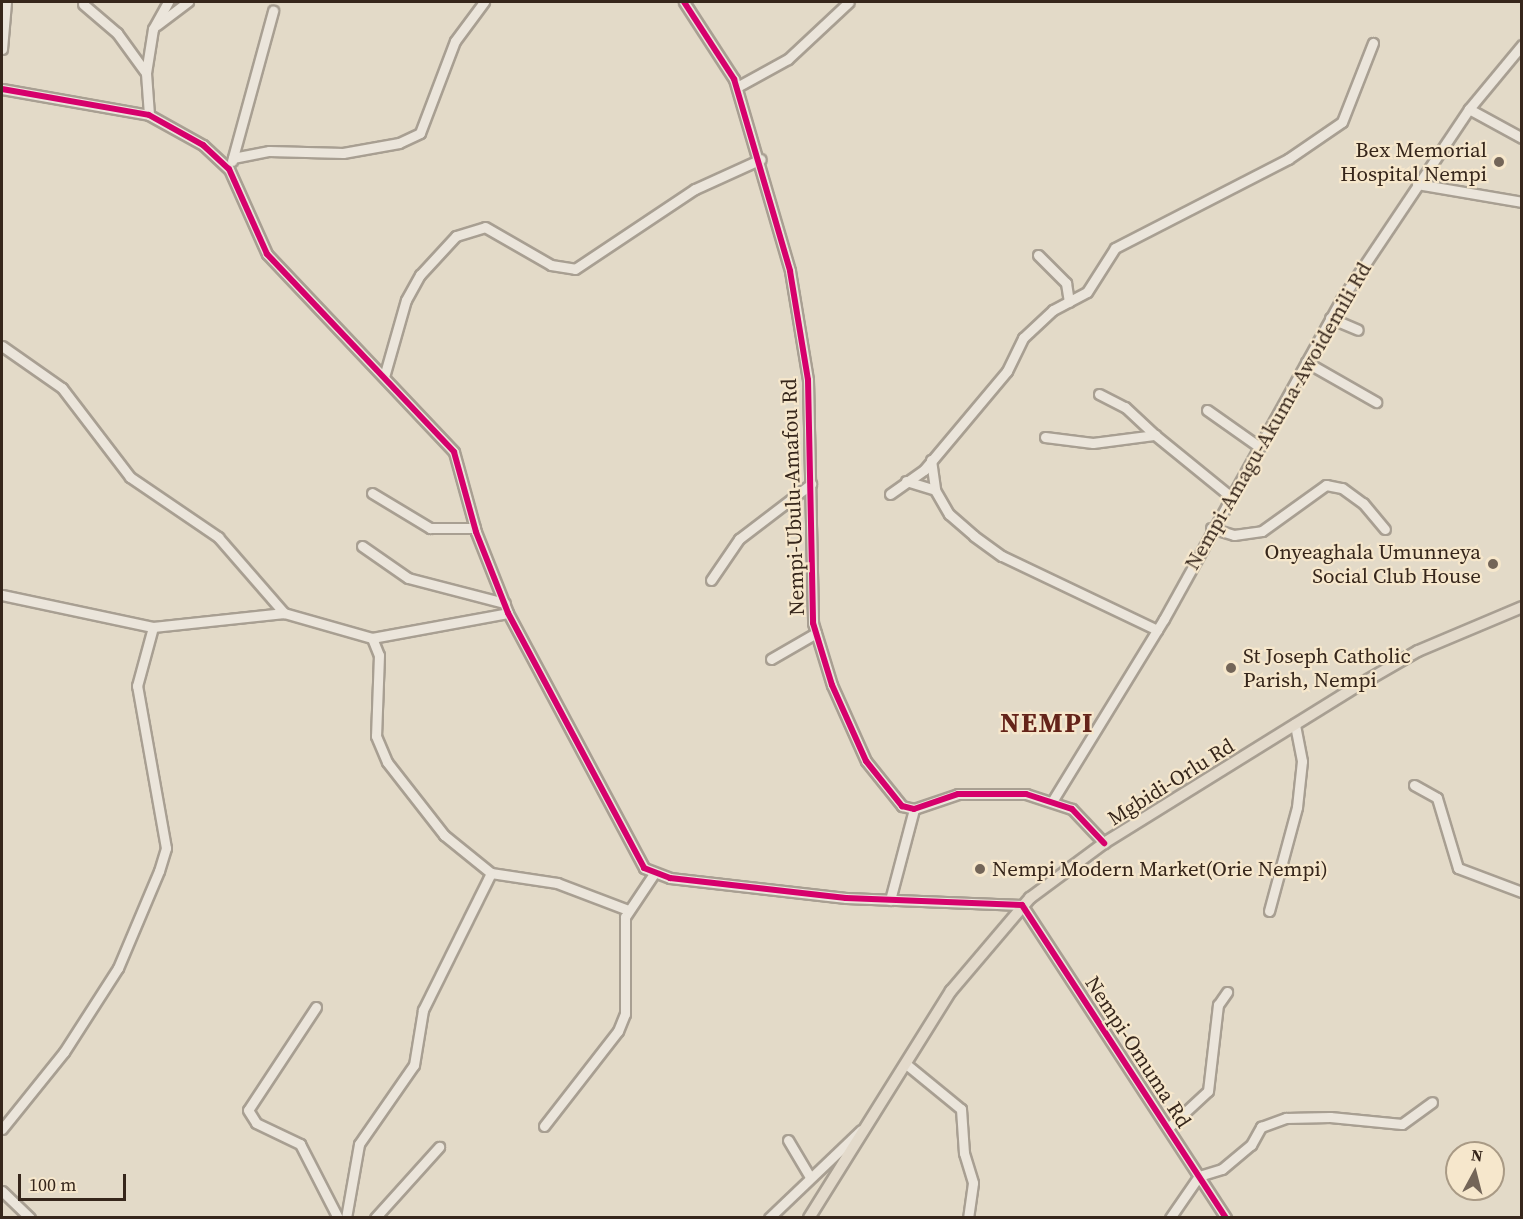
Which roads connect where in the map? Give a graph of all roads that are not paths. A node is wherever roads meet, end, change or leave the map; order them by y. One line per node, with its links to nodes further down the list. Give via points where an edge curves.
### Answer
1 (6, 2): 12 (street)
2 (168, 2): 9 (street)
3 (188, 2): 9 (street)
4 (484, 2): 19 (street, via 455,41 420,133 399,143 344,153 269,151)
5 (684, 2): 14 (street, Nempi-Ubulu-Amafou Rd)
6 (849, 2): 14 (street, via 788,59)
7 (83, 4): 13 (street, via 117,33)
8 (273, 11): 19 (street)
9 (153, 28): 13 (street)
10 (1373, 43): 25 (street, via 1342,122 1288,159 1115,248 1087,292)
11 (1521, 45): 16 (street, Nempi-Amagu-Akuma-Awoidemili Rd)
12 (2, 49)
13 (146, 73): 17 (street)
14 (737, 87): 20 (street, Nempi-Ubulu-Amafou Rd)
15 (2, 89): 17 (street)
16 (1469, 109): 18 (street); 22 (street, Nempi-Amagu-Akuma-Awoidemili Rd)
17 (149, 115): 21 (street, via 203,145)
18 (1521, 138)
19 (233, 158): 21 (street)
20 (761, 159): 30 (street, via 695,189 575,270 551,265 485,227 456,236 420,275 406,300); 39 (street, Nempi-Ubulu-Amafou Rd, via 802,341)
21 (229, 169): 30 (street, via 267,254)
22 (1417, 184): 23 (street); 26 (street, Nempi-Amagu-Akuma-Awoidemili Rd)
23 (1521, 202)
24 (1038, 255): 25 (street, via 1066,283)
25 (1069, 302): 37 (street, via 1023,338 1007,371)
26 (1330, 318): 27 (street); 29 (street, Nempi-Amagu-Akuma-Awoidemili Rd)
27 (1358, 330)
28 (2, 346): 52 (street, via 62,388 130,477 218,537)
29 (1306, 362): 32 (street); 36 (street, Nempi-Amagu-Akuma-Awoidemili Rd)
30 (384, 377): 44 (street, via 454,452)
31 (1099, 394): 34 (street, via 1125,407)
32 (1376, 402)
33 (1207, 410): 36 (street)
34 (1155, 435): 35 (street, via 1093,443); 43 (street)
35 (1045, 437)
36 (1258, 446): 43 (street, Nempi-Amagu-Akuma-Awoidemili Rd)
37 (931, 460): 38 (street); 40 (street)
38 (906, 481): 40 (street); 42 (street)
39 (811, 484): 48 (street, via 739,539); 56 (street, Nempi-Ubulu-Amafou Rd)
40 (935, 490): 55 (street, via 949,514 1002,556)
41 (372, 493): 44 (street, via 430,528)
42 (890, 494)
43 (1230, 496): 45 (street, Nempi-Amagu-Akuma-Awoidemili Rd)
44 (475, 528): 50 (street)
45 (1211, 528): 46 (street, via 1234,535 1262,531 1326,485 1342,488 1363,503); 55 (street, Nempi-Amagu-Akuma-Awoidemili Rd)
46 (1385, 529)
47 (362, 546): 50 (street, via 408,578)
48 (711, 580)
49 (2, 595): 54 (street)
50 (505, 603): 53 (street)
51 (1521, 607): 59 (main road, Mgbidi-Orlu Rd, via 1418,651)
52 (284, 613): 54 (street); 57 (street)
53 (508, 613): 57 (street); 65 (street, via 634,851)
54 (153, 627): 77 (street, via 137,686 166,848 118,968 64,1052)
55 (1157, 630): 61 (street, Nempi-Amagu-Akuma-Awoidemili Rd)
56 (816, 633): 58 (street); 62 (street, Nempi-Ubulu-Amafou Rd, via 832,686 866,761 902,806)
57 (372, 638): 64 (street, via 379,655 376,736 387,762 444,834)
58 (771, 659)
59 (1295, 724): 63 (main road, Mgbidi-Orlu Rd); 70 (street, via 1302,761 1297,807)
60 (1414, 784): 66 (street, via 1437,798 1458,868)
61 (1053, 800): 62 (street, via 988,792 958,794); 63 (street, via 1072,809)
62 (914, 810): 67 (street)
63 (1104, 843): 68 (main road, Mgbidi-Orlu Rd)
64 (491, 873): 69 (street, via 557,883); 86 (street, via 423,1010 414,1065 359,1144)
65 (653, 875): 67 (street); 69 (street)
66 (1521, 892)
67 (890, 900): 68 (street)
68 (1022, 905): 73 (main road, Mgbidi-Orlu Rd, via 978,954); 76 (street, Nempi-Omuma Rd)
69 (628, 910): 75 (street, via 622,937 624,1014 618,1031)
70 (1269, 911)
71 (1227, 992): 76 (street, via 1218,1005 1208,1091)
72 (316, 1007): 85 (street, via 248,1110 256,1123 300,1144)
73 (906, 1064): 78 (main road, Mgbidi-Orlu Rd); 90 (street, via 961,1109 964,1153 973,1183)
74 (1432, 1102): 81 (street, via 1402,1124 1286,1118 1261,1127 1251,1145 1222,1169)
75 (544, 1126)
76 (1168, 1128): 81 (street, Nempi-Omuma Rd)
77 (2, 1129)
78 (862, 1129): 82 (street); 89 (main road, Mgbidi-Orlu Rd)
79 (788, 1140): 82 (street)
80 (439, 1147): 87 (street)
81 (1199, 1176): 91 (street); 92 (street, Nempi-Omuma Rd)
82 (810, 1178): 88 (street)
83 (2, 1191): 84 (street)
84 (30, 1218)
85 (338, 1218)
86 (346, 1218)
87 (375, 1218)
88 (769, 1218)
89 (809, 1218)
90 (968, 1218)
91 (1170, 1218)
92 (1226, 1218)

